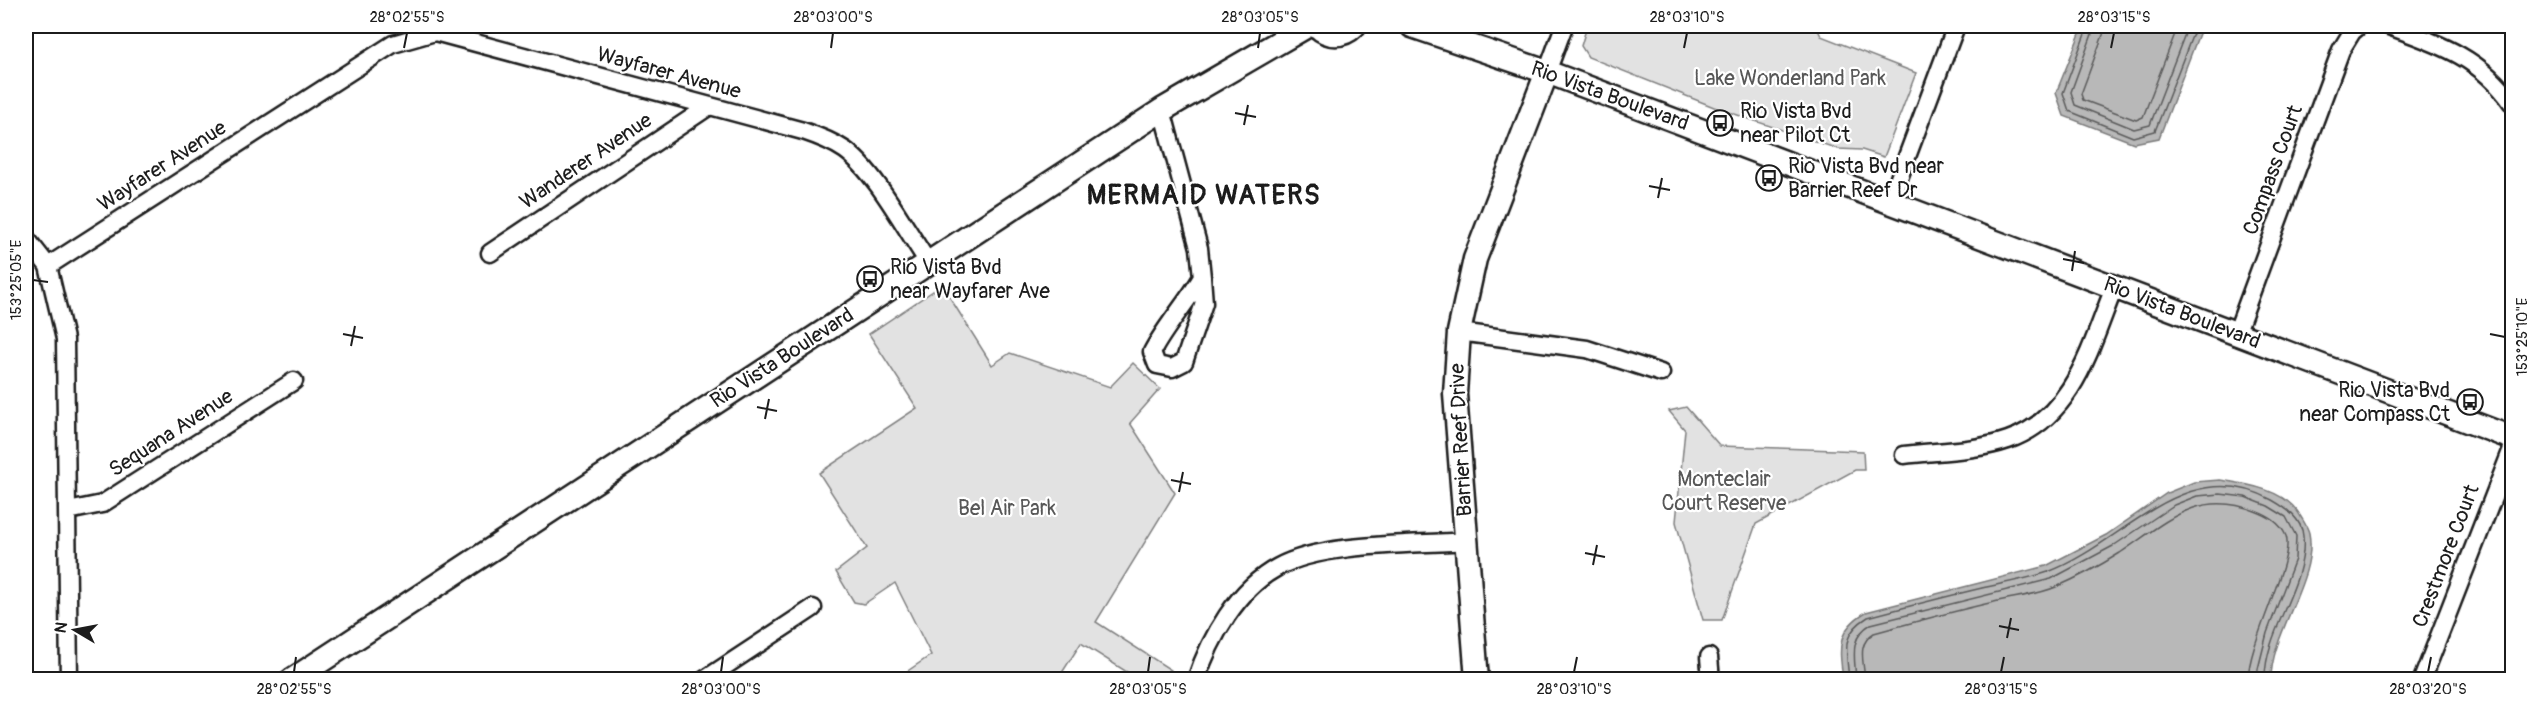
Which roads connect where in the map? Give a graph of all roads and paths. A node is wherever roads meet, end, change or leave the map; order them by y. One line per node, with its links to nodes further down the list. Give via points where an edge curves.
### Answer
1 (1307, 26): 13 (street, Rio Vista Boulevard)
2 (1317, 26): 3 (street, via 1334,35)
3 (1354, 26)
4 (1412, 26): 10 (street, Rio Vista Boulevard)
5 (1564, 26): 10 (street)
6 (1956, 26): 14 (street)
7 (2359, 26): 22 (street, Compass Court, via 2342,50)
8 (2389, 26): 11 (street, via 2464,56 2484,71)
9 (436, 29): 12 (street, Wayfarer Avenue); 18 (street, Wayfarer Avenue, via 393,44)
10 (1547, 72): 14 (street, Rio Vista Boulevard); 21 (street, Barrier Reef Drive, via 1474,259)
11 (2512, 103)
12 (708, 107): 16 (street, Wanderer Avenue); 17 (street, Wayfarer Avenue, via 803,131 846,151 870,175)
13 (1162, 110): 17 (street, Rio Vista Boulevard); 19 (street, via 1199,248)
14 (1890, 202): 20 (street, Rio Vista Boulevard)
15 (26, 238): 18 (street)
16 (490, 253)
17 (928, 262): 33 (street, Rio Vista Boulevard)
18 (48, 266): 28 (street, via 64,339)
19 (1202, 277): 19 (street, via 1204,303 1184,362 1172,368 1157,365 1152,352)
20 (2114, 288): 22 (street, Rio Vista Boulevard); 27 (street, via 2077,380 2064,399 2037,423 2010,440)
21 (1459, 332): 23 (street, via 1587,350); 29 (street, Barrier Reef Drive, via 1455,394)
22 (2236, 334): 25 (street, Rio Vista Boulevard)
23 (1661, 373)
24 (294, 381): 28 (street, Sequana Avenue, via 102,504)
25 (2512, 438)
26 (2512, 449): 38 (street, Crestmore Court)
27 (1904, 455)
28 (68, 511): 32 (street)
29 (1467, 541): 35 (street, via 1328,551 1278,567 1241,596 1207,648); 36 (street, Barrier Reef Drive)
30 (813, 608): 34 (street)
31 (1709, 657): 37 (street)
32 (69, 680)
33 (292, 680)
34 (704, 680)
35 (1196, 680)
36 (1477, 680)
37 (1711, 680)
38 (2422, 680)

